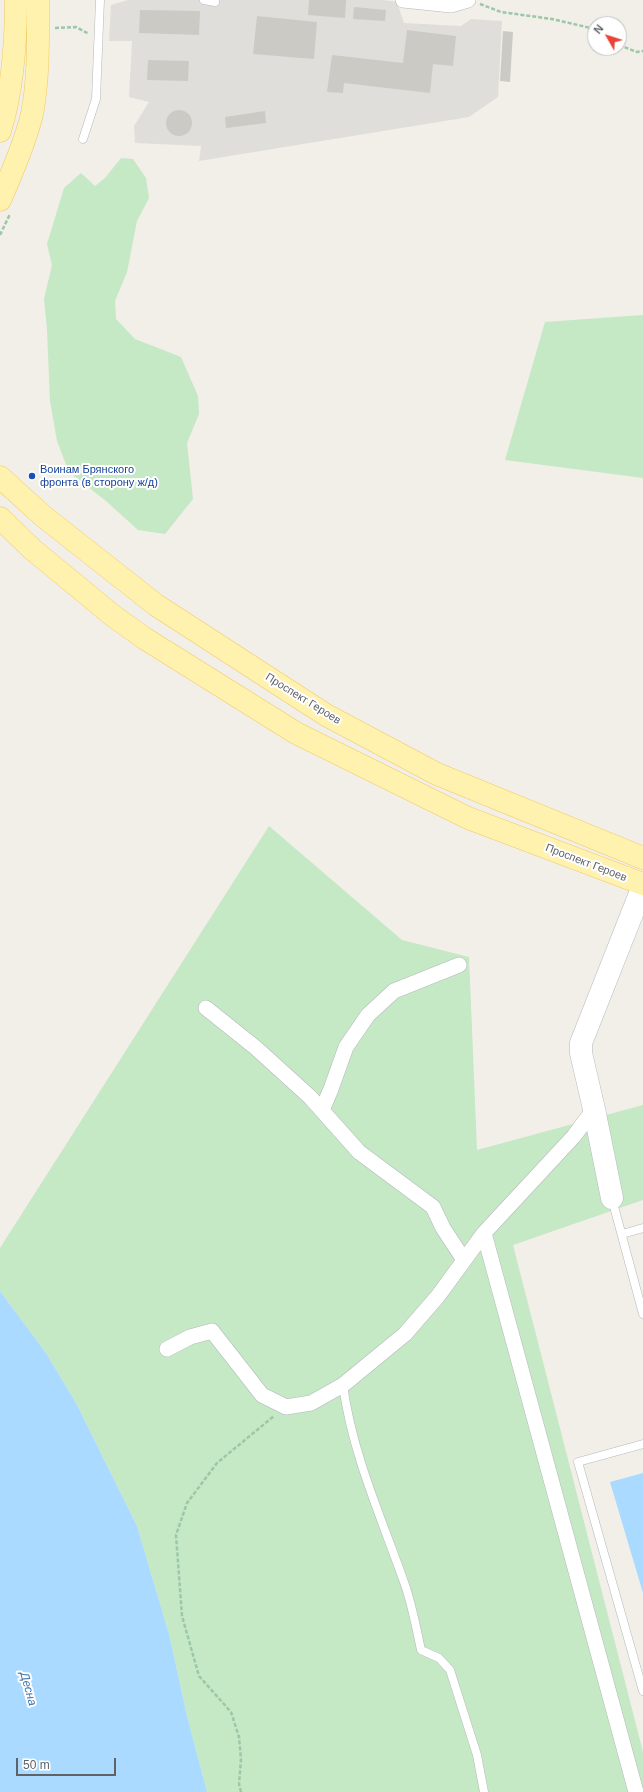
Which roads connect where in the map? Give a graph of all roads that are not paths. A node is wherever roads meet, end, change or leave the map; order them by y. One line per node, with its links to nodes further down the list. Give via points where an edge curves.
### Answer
1 (100, 0): 9 (lane, via 96,99)
2 (204, 0): 5 (lane)
3 (403, 0): 4 (street, via 451,5)
4 (472, 1)
5 (214, 2)
6 (16, 6): 8 (main road, via 13,67)
7 (41, 14): 10 (main road, via 32,113 10,179)
8 (0, 131)
9 (83, 139)
10 (0, 200)
11 (0, 477): 13 (main road, Проспект Героев, via 43,516 156,605 326,715 437,774)
12 (0, 518): 14 (main road, Проспект Героев, via 32,549 112,615 144,638 296,733 468,818)
13 (643, 858)
14 (643, 885): 17 (street, via 581,1043 580,1053)
15 (459, 965): 18 (street, via 394,991 368,1015 346,1047)
16 (206, 1008): 18 (street, via 256,1048)
17 (594, 1109): 19 (street); 21 (street, via 574,1136)
18 (322, 1110): 23 (street, via 359,1152 433,1208)
19 (612, 1198): 22 (lane)
20 (643, 1228): 22 (lane)
21 (484, 1234): 23 (street); 30 (street)
22 (622, 1234): 24 (lane)
23 (464, 1260): 26 (street, via 438,1296 405,1334)
24 (643, 1314)
25 (167, 1349): 26 (street, via 190,1337 212,1331 262,1395 286,1407 311,1403)
26 (343, 1385): 29 (lane, via 347,1414 360,1459 405,1584 421,1650 439,1658 450,1670 477,1755)
27 (643, 1444): 28 (lane, via 578,1462)
28 (643, 1691)
29 (484, 1792)
30 (636, 1792)

